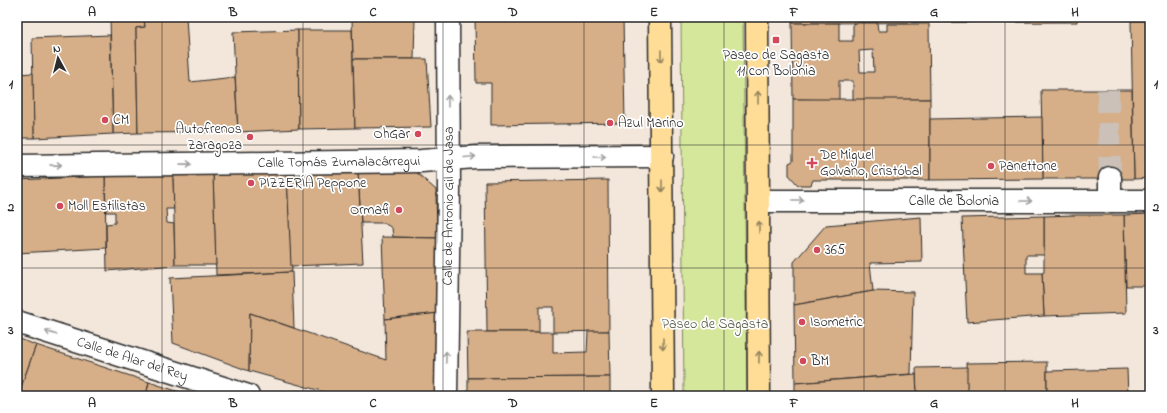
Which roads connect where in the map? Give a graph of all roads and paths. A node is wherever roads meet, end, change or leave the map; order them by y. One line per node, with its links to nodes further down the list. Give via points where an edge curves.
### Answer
1 (448, 17): 5 (street, Calle de Antonio Gil de Jasa, one-way to 1)
2 (660, 17): 4 (main road, one-way to 4)
3 (757, 17): 8 (main road, one-way to 3)
4 (662, 156): 5 (street, Calle Tomás Zumalacárregui, one-way to 4); 14 (main road, one-way to 14)
5 (448, 159): 6 (street, Calle Tomás Zumalacárregui, one-way to 5); 13 (street, Calle de Antonio Gil de Jasa, one-way to 5)
6 (17, 166)
7 (1110, 178): 9 (street)
8 (759, 201): 9 (street, Calle de Bolonia, one-way to 9); 15 (main road, one-way to 8)
9 (1110, 201): 10 (street, Calle de Bolonia)
10 (1150, 201)
11 (17, 322): 12 (street, Calle de Alar del Rey, one-way to 11)
12 (248, 396)
13 (446, 396)
14 (663, 396)
15 (759, 396)

